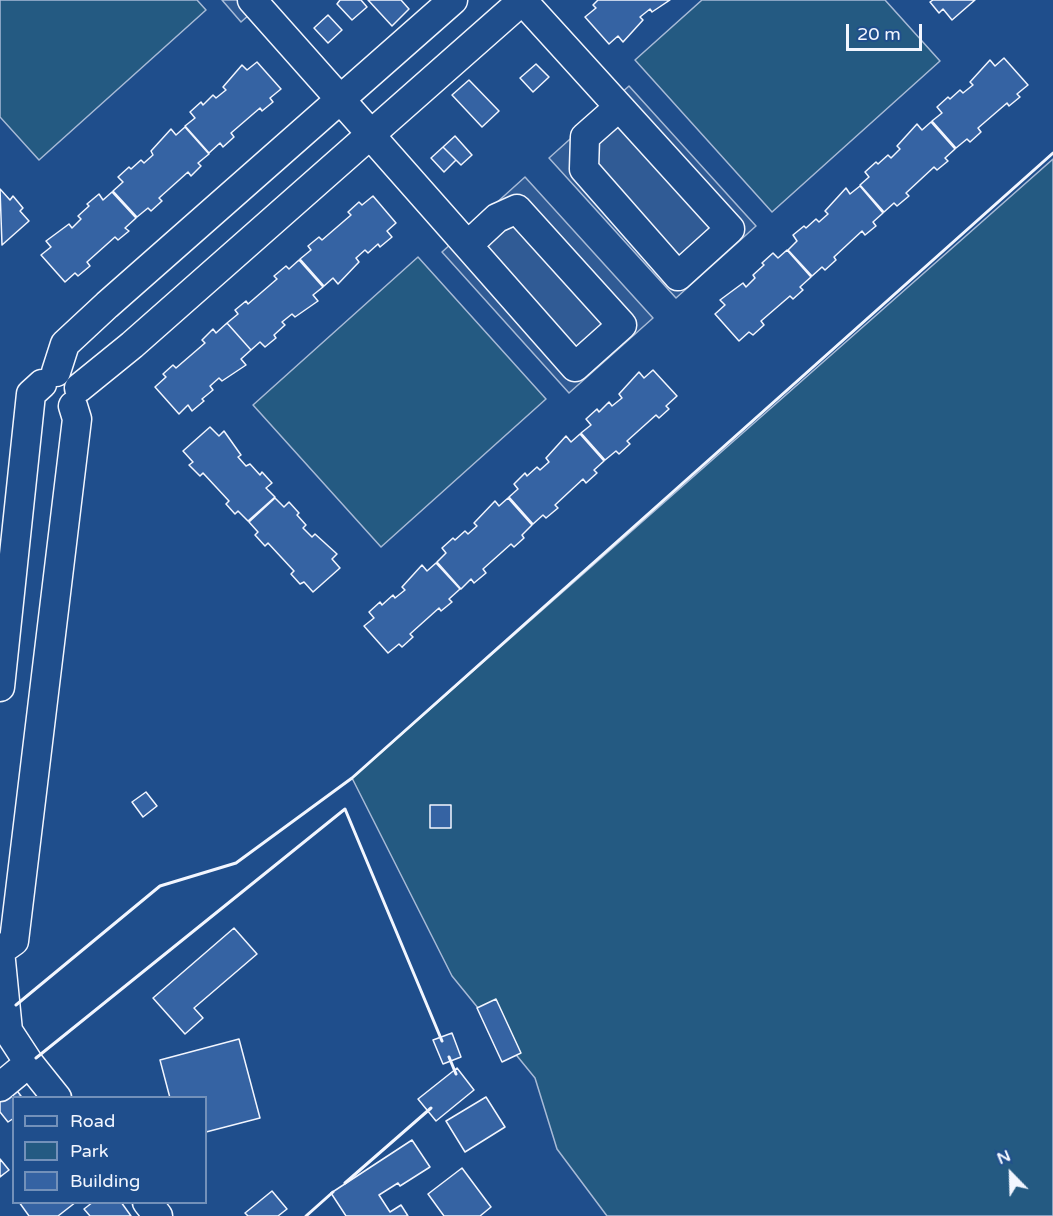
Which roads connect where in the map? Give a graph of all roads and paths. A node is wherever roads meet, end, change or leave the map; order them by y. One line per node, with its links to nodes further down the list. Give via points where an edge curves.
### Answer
1 (252, 0): 4 (street)
2 (453, 0): 4 (street)
3 (522, 0): 5 (street); 6 (street)
4 (340, 100): 6 (street); 8 (street, via 65,344)
5 (619, 106): 5 (street, via 730,229 678,276 584,169 585,137)
6 (370, 134): 7 (street); 9 (street)
7 (468, 245): 7 (street, via 575,367 622,325 517,209 497,218)
8 (49, 378): 9 (street, via 73,377); 10 (street, via 31,394)
9 (76, 397): 11 (street, via 77,419 14,941)
10 (0, 687)
11 (0, 951): 12 (street, via 8,1031)
12 (28, 1064): 13 (street); 14 (street)
13 (0, 1087)
14 (55, 1096)
15 (148, 1204): 16 (street)
16 (158, 1216)

